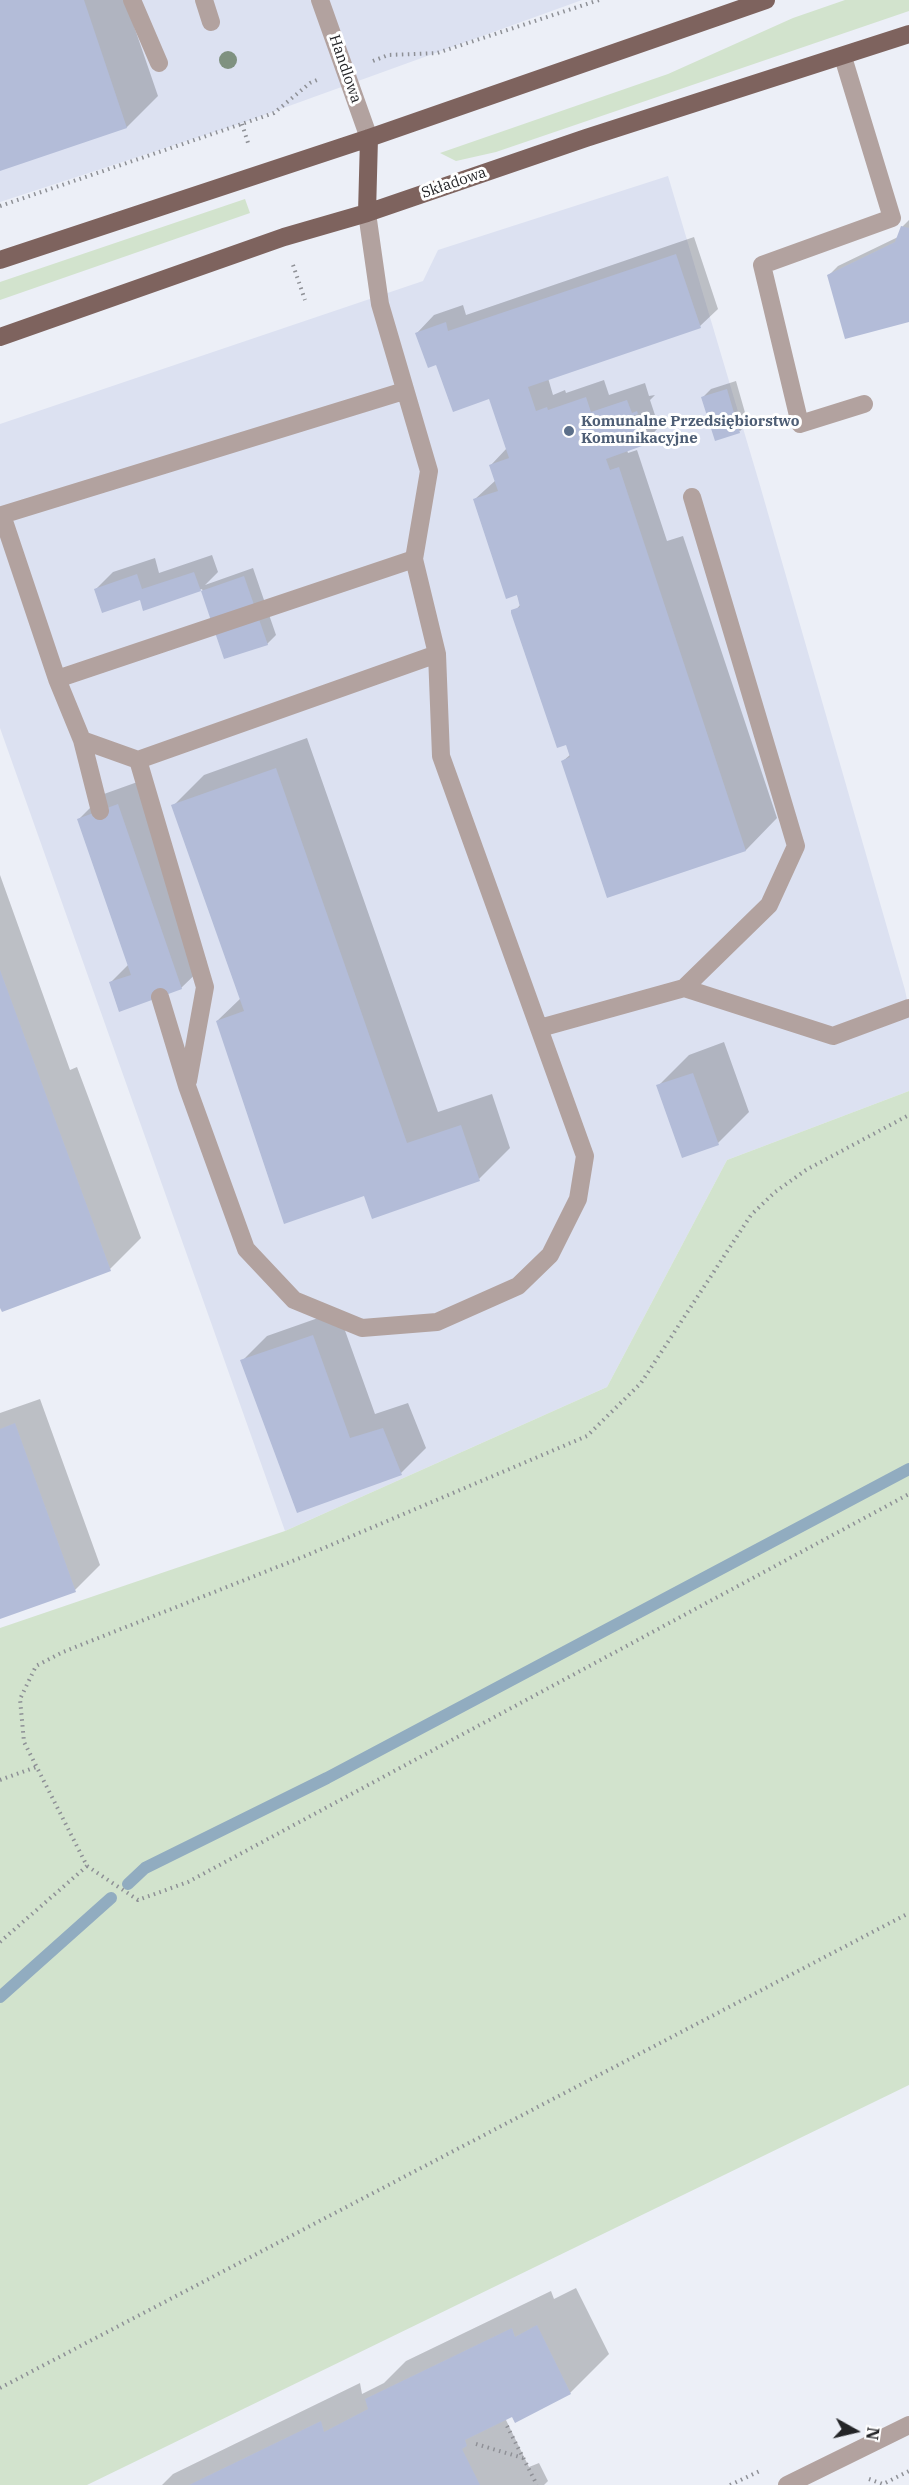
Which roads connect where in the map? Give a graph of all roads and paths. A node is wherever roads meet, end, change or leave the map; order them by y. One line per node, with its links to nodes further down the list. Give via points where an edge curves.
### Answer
1 (132, 0): 9 (street)
2 (204, 0): 6 (street)
3 (321, 0): 10 (street, Handlowa)
4 (599, 0): 10 (path, via 437,53 388,55)
5 (766, 0): 11 (main road)
6 (211, 22)
7 (909, 34): 8 (main road, Składowa)
8 (843, 57): 13 (main road, Składowa, via 586,138); 17 (street, via 892,218 762,265 800,424)
9 (159, 63)
10 (346, 70): 11 (street, Handlowa); 12 (path, via 310,83 274,112)
11 (369, 138): 13 (main road); 14 (main road)
12 (0, 206)
13 (367, 213): 15 (main road, Składowa, via 284,237); 16 (street, via 380,304)
14 (0, 260)
15 (0, 337)
16 (404, 391): 19 (street); 20 (street, via 429,471)
17 (864, 404)
18 (692, 497): 26 (street, via 796,846 769,905)
19 (1, 512): 22 (street)
20 (414, 559): 21 (street); 22 (street)
21 (437, 654): 24 (street); 29 (street, via 441,756)
22 (57, 679): 23 (street)
23 (82, 740): 24 (street); 25 (street)
24 (138, 760): 30 (street, via 206,987)
25 (100, 811)
26 (684, 988): 28 (street, via 833,1036); 29 (street)
27 (160, 997): 30 (street)
28 (909, 1008)
29 (540, 1028): 30 (street, via 585,1156 579,1199 550,1256 518,1286 437,1322 362,1328 294,1300 246,1249)
30 (187, 1086)
31 (909, 1115): 33 (path, via 806,1170 759,1207 641,1383 587,1436 36,1666 20,1699 24,1742)
32 (909, 1494): 35 (path, via 188,1882 138,1900)
33 (36, 1767): 34 (path); 35 (path)
34 (0, 1780)
35 (87, 1866): 37 (path)
36 (909, 1913): 38 (path)
37 (0, 1942)
38 (0, 2388)
39 (909, 2425): 46 (street)
40 (507, 2426): 42 (path)
41 (476, 2444): 42 (path)
42 (523, 2458): 45 (path)
43 (909, 2471): 44 (path, via 883,2484)
44 (866, 2478)
45 (537, 2485)
46 (787, 2485)

